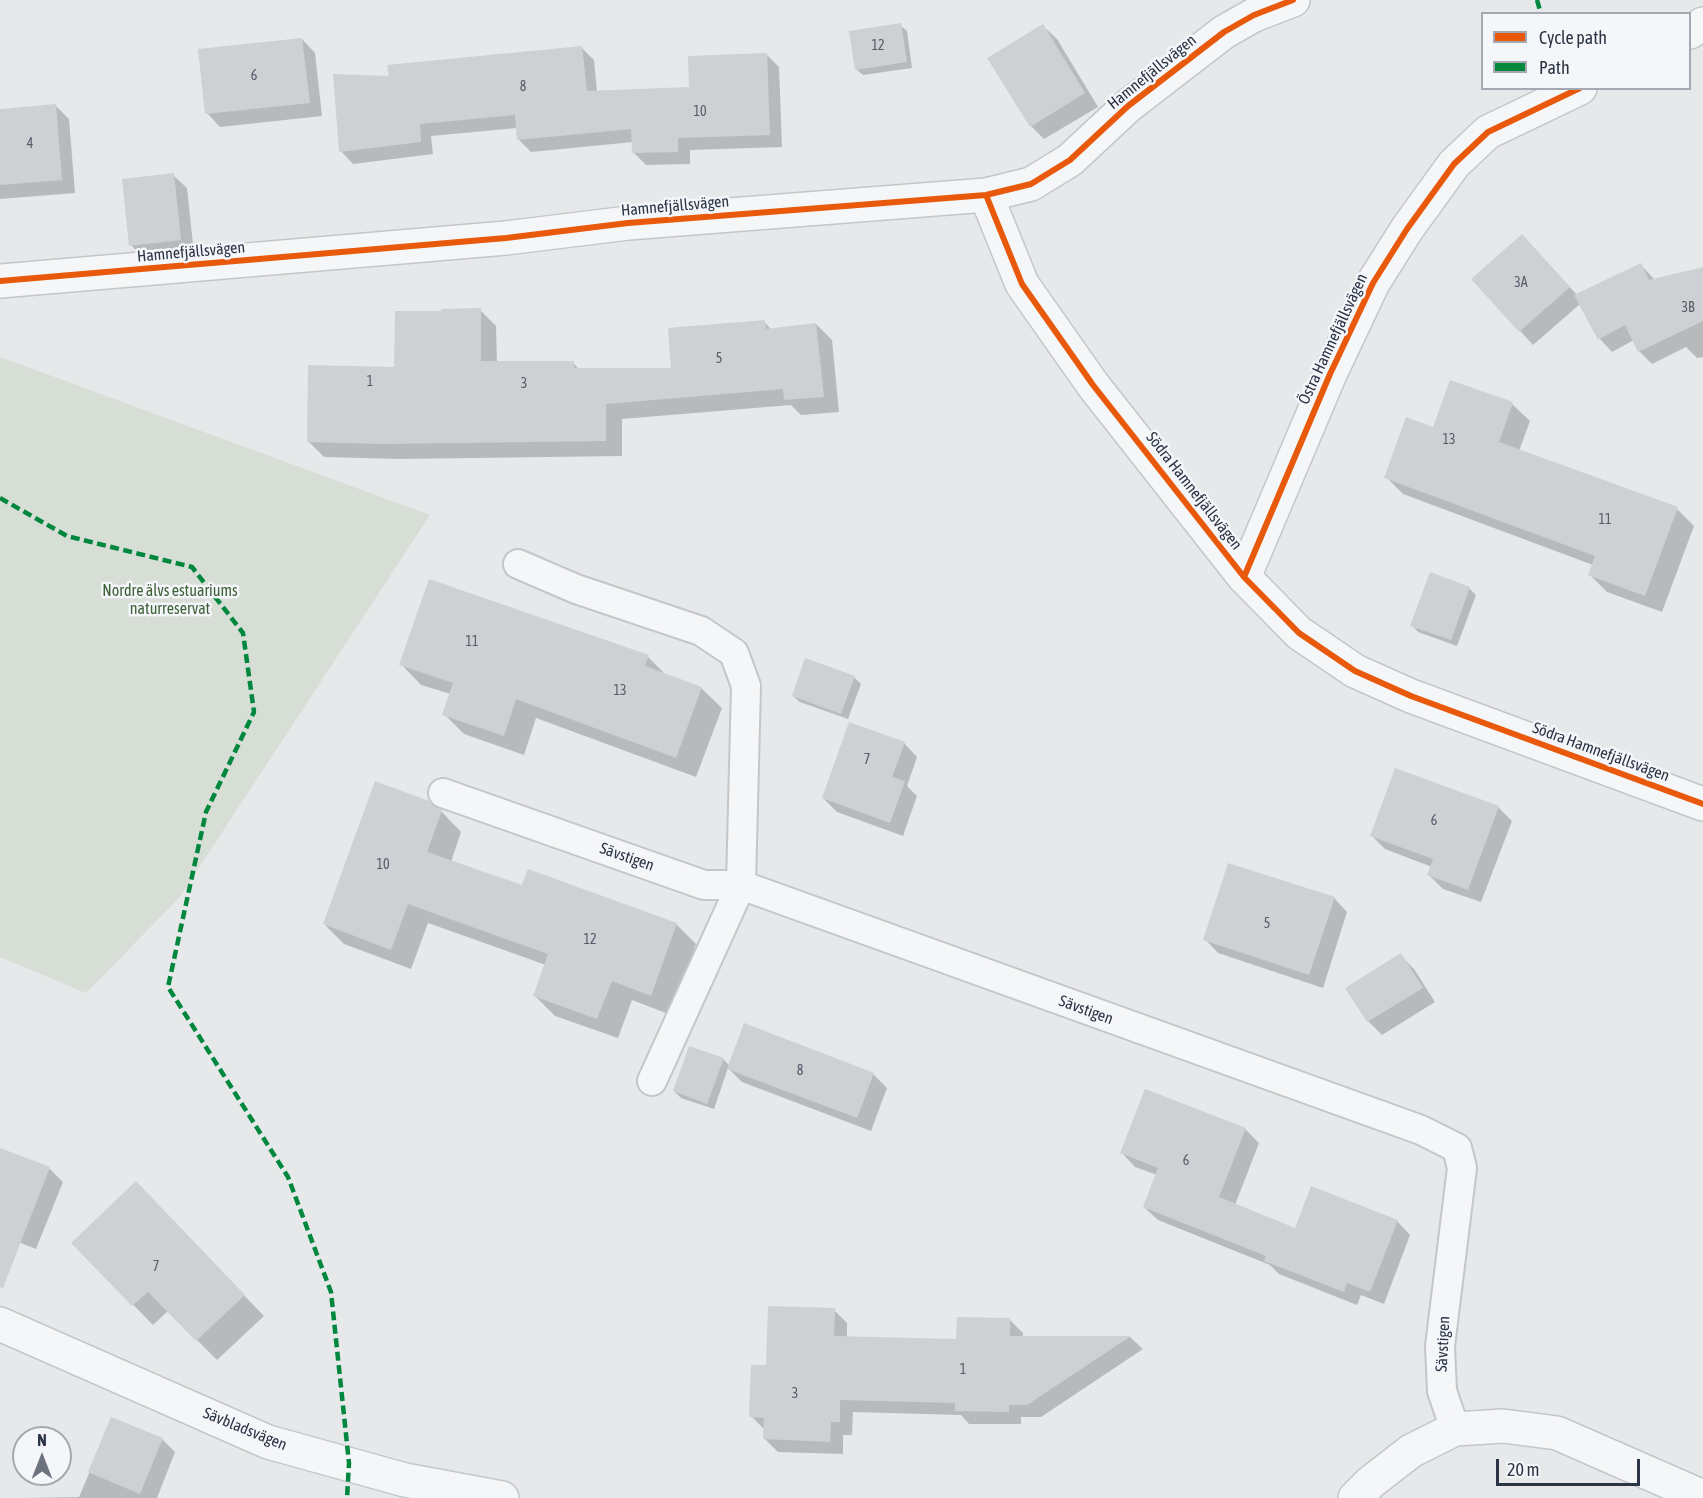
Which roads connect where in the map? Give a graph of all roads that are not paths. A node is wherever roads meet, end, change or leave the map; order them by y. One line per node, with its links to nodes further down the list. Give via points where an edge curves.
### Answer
1 (1293, 0): 3 (street, Hamnefjällsvägen, via 1224,32 1128,106 1070,160 1031,184)
2 (1576, 90): 6 (street, Östra Hamnefjällsvägen, via 1488,132 1454,164 1407,230 1373,282)
3 (986, 195): 4 (street, Hamnefjällsvägen, via 628,223 506,238); 6 (street, Södra Hamnefjällsvägen, via 1022,284 1093,385)
4 (0, 281)
5 (518, 564): 9 (lane, via 576,589 700,631 734,653 746,686)
6 (1244, 577): 8 (street, Södra Hamnefjällsvägen, via 1299,633 1355,671 1411,696)
7 (443, 794): 9 (lane, Sävstigen, via 704,885)
8 (1703, 804)
9 (741, 885): 10 (lane); 12 (lane, Sävstigen, via 1421,1130 1456,1148 1462,1168 1440,1346 1442,1391)
10 (652, 1081)
11 (0, 1324): 14 (street, Sävbladsvägen, via 268,1442 405,1479)
12 (1455, 1429): 13 (street, via 1503,1426 1557,1433); 15 (street, via 1411,1451)
13 (1703, 1497)
14 (502, 1498)
15 (1355, 1498)

